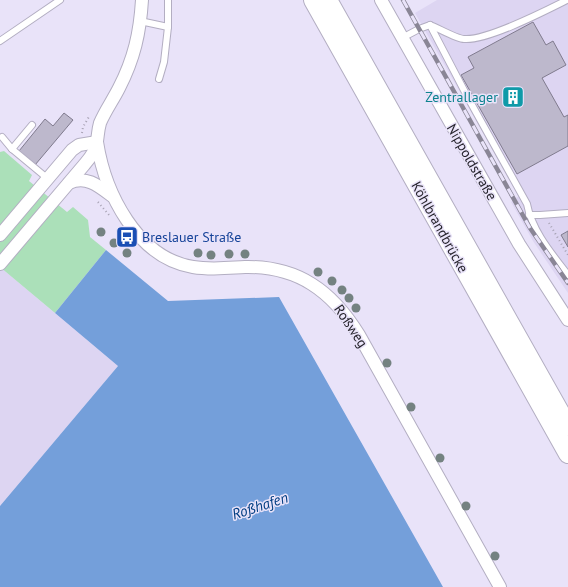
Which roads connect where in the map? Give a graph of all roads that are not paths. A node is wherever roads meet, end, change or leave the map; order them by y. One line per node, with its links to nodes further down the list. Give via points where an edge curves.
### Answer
1 (60, 0): 12 (lane)
2 (142, 0): 8 (street)
3 (168, 0): 10 (lane)
4 (313, 0): 28 (main road, Köhlbrandbrücke)
5 (328, 0): 27 (main road, Köhlbrandbrücke)
6 (381, 0): 11 (street, Nippoldstraße)
7 (567, 0): 9 (lane, via 484,37 464,39)
8 (140, 21): 10 (lane); 16 (street, via 132,61 103,117 98,129)
9 (430, 25): 11 (lane); 22 (lane, via 527,204)
10 (168, 27): 13 (lane, via 164,62)
11 (402, 38): 26 (street, Nippoldstraße, via 519,244)
12 (0, 40)
13 (159, 79)
14 (32, 125): 17 (lane)
15 (2, 137): 17 (lane)
16 (97, 142): 18 (street, via 74,148); 19 (street, via 90,158); 20 (street, Roßweg)
17 (12, 149): 18 (lane)
18 (44, 183): 23 (street)
19 (69, 183): 20 (street, via 86,180); 24 (street)
20 (112, 196): 29 (street, Roßweg, via 123,216 138,234 156,251 174,261 206,269 245,267 282,271 312,283 332,299 359,335)
21 (568, 213): 22 (lane)
22 (529, 215): 25 (lane)
23 (0, 235)
24 (0, 264)
25 (568, 275)
26 (568, 320)
27 (568, 426)
28 (568, 454)
29 (500, 587)

